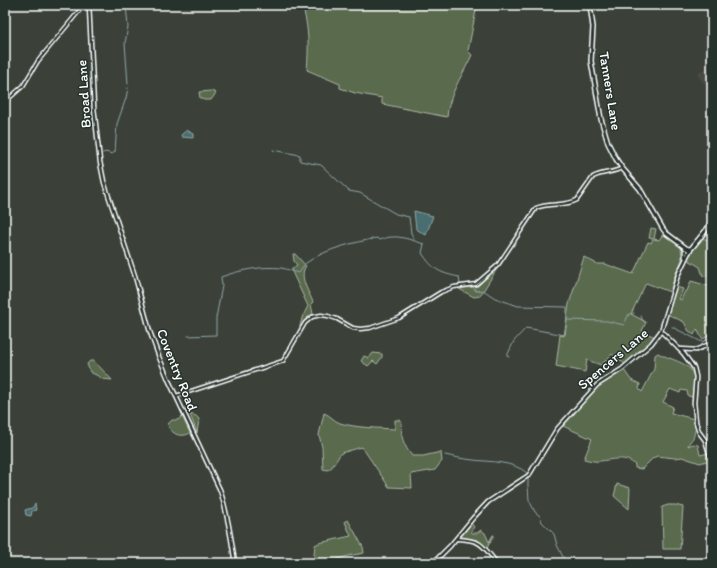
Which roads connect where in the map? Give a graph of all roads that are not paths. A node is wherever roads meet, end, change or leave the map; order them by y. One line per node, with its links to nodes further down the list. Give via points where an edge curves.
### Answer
1 (84, 5): 4 (street, via 38,60 24,85)
2 (89, 5): 6 (street, Broad Lane, via 94,108)
3 (590, 5): 5 (main road, Tanners Lane, via 591,61 601,119 610,146)
4 (5, 102)
5 (622, 168): 8 (main road, Tanners Lane, via 640,188 666,233); 14 (street, via 593,177 574,202 536,208 498,264 476,284 441,292 399,318 370,328 356,329 328,316 312,317 304,323 283,361)
6 (104, 181): 14 (street, Coventry Road, via 150,332)
7 (712, 220): 8 (main road, Spencers Lane)
8 (688, 250): 9 (street, Spencers Lane)
9 (661, 331): 11 (street); 16 (street, Spencers Lane, via 651,344 632,360 597,384 557,429 529,475 488,502)
10 (712, 343): 12 (street, via 700,349)
11 (679, 349): 12 (street); 13 (street)
12 (686, 350): 13 (street)
13 (683, 353): 15 (street, via 694,368 696,422)
14 (176, 396): 18 (street, Coventry Road, via 220,490)
15 (712, 462)
16 (457, 539): 19 (street, Spencers Lane); 20 (street, via 479,542)
17 (712, 555): 21 (street)
18 (235, 563)
19 (433, 563)
20 (497, 563)
21 (709, 563)

